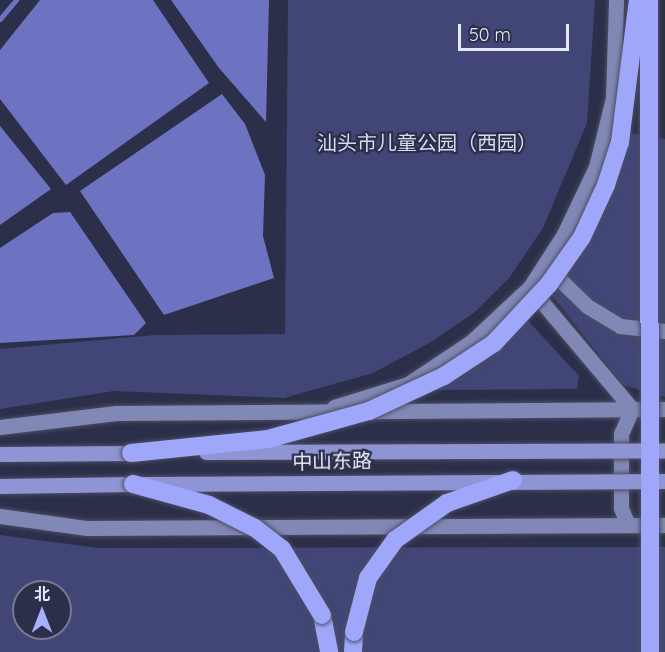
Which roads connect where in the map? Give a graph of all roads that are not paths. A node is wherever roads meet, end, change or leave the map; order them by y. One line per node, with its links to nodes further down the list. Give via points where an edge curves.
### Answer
1 (616, 0): 4 (street, via 613,98 596,167)
2 (638, 0): 12 (highway, bridge, via 620,142 606,185 582,237 549,284 494,343 444,376 369,411 268,439)
3 (649, 0): 23 (highway, bridge)
4 (544, 264): 5 (street); 6 (street, via 587,306 620,326)
5 (530, 287): 7 (street); 9 (street, via 471,342 408,384)
6 (665, 331)
7 (632, 409): 8 (street); 9 (street); 19 (street, via 621,434 621,508)
8 (665, 409)
9 (319, 411): 10 (street, via 116,413)
10 (0, 428)
11 (665, 450): 12 (main road, 中山东路, bridge)
12 (131, 453): 13 (main road, 中山东路)
13 (0, 454)
14 (513, 480): 15 (main road, 中山东路, bridge); 16 (main road, 中山东路, bridge); 22 (highway, bridge, via 447,503 394,540 368,578)
15 (665, 481)
16 (133, 484): 17 (main road, 中山东路); 21 (highway, bridge, via 209,505 282,549 322,615)
17 (0, 486)
18 (0, 516): 19 (street, via 87,528)
19 (628, 525): 20 (street)
20 (665, 525)
21 (329, 652)
22 (353, 652)
23 (650, 652)

